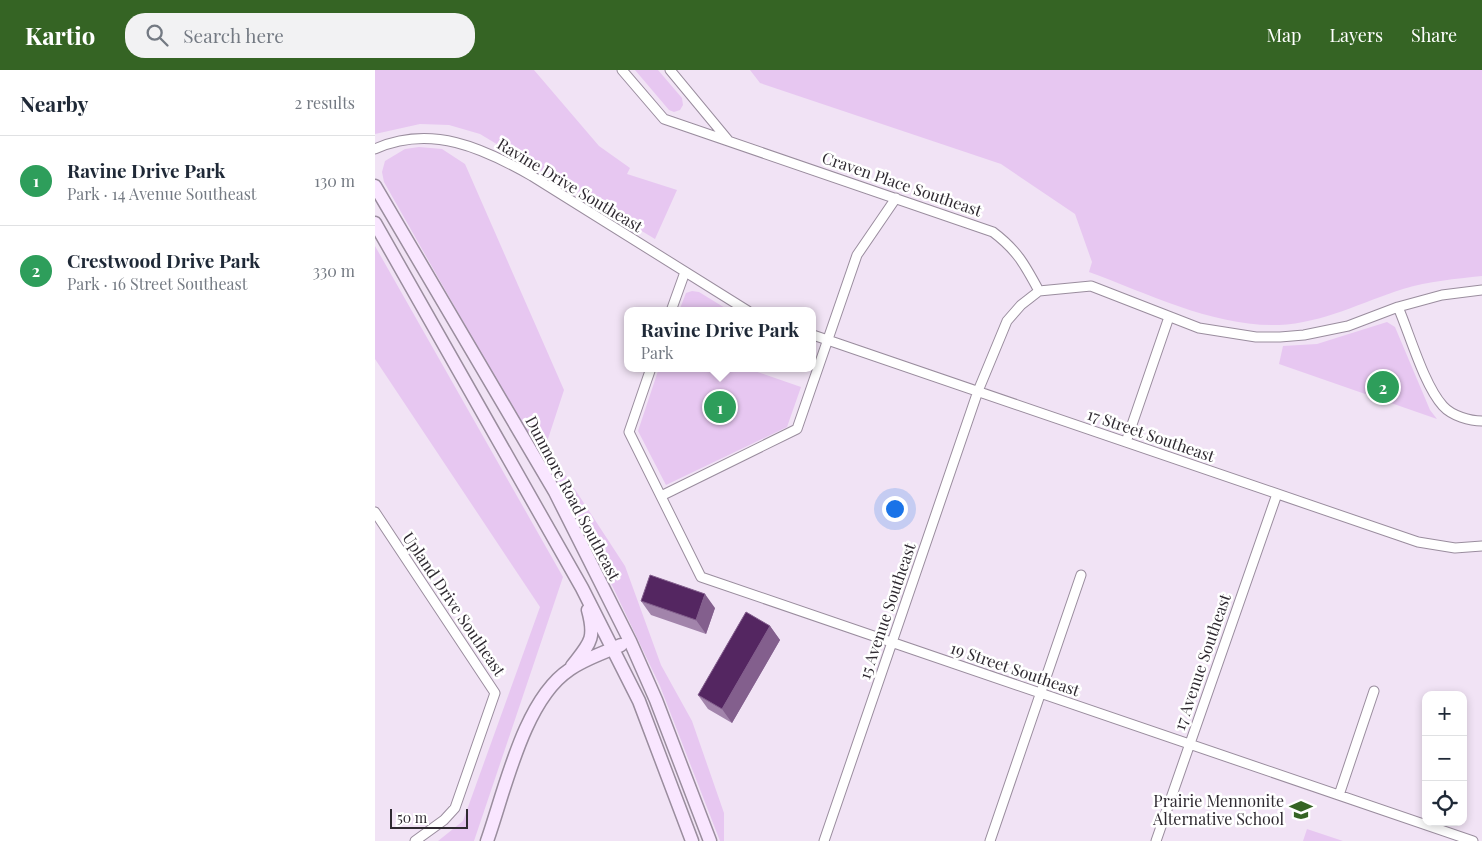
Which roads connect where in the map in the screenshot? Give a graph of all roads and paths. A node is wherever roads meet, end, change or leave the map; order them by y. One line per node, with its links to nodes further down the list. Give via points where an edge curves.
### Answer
1 (622, 70): 3 (street, Craven Place Southeast, via 664,118)
2 (670, 70): 3 (street)
3 (728, 140): 6 (street, Craven Place Southeast)
4 (375, 150): 8 (street, Ravine Drive Southeast, via 411,139 472,145 517,167)
5 (375, 186): 27 (main road, Dunmore Road Southeast, via 555,492)
6 (896, 198): 10 (street, Craven Place Southeast, via 993,232 1022,258); 16 (street, via 857,255)
7 (375, 222): 26 (main road)
8 (685, 272): 11 (street); 12 (street)
9 (1482, 290): 13 (street, via 1442,295)
10 (1039, 291): 14 (street, via 1091,286); 18 (street, 15 Avenue Southeast, via 1007,321)
11 (672, 307)
12 (742, 307)
13 (1398, 307): 14 (street, via 1348,326 1280,337 1256,337 1199,328); 19 (street, via 1432,389 1444,408 1470,421)
14 (1169, 317): 20 (street)
15 (816, 336): 16 (street, 17 Street Southeast)
16 (827, 340): 18 (street, 17 Street Southeast); 22 (street, via 797,429)
17 (650, 372): 22 (street, 19 Street Southeast, via 629,432)
18 (978, 391): 20 (street, 17 Street Southeast); 28 (street, 15 Avenue Southeast)
19 (1482, 421)
20 (1127, 442): 21 (street, 17 Street Southeast)
21 (1277, 494): 24 (street, 17 Street Southeast, via 1418,542 1455,548); 33 (street, 17 Avenue Southeast)
22 (661, 496): 28 (street, 19 Street Southeast, via 701,577)
23 (375, 512): 35 (street, Upland Drive Southeast, via 495,693 455,808)
24 (1482, 546)
25 (1081, 575): 32 (street)
26 (582, 588): 29 (main road); 30 (main road, via 593,630 589,644)
27 (630, 641): 29 (main road); 38 (main road, Dunmore Road Southeast)
28 (892, 642): 32 (street, 19 Street Southeast); 39 (street, 15 Avenue Southeast)
29 (614, 648): 30 (main road); 37 (main road, via 639,701)
30 (569, 669): 36 (main road, via 548,688 533,711)
31 (1374, 691): 34 (street)
32 (1041, 693): 33 (street, 19 Street Southeast); 40 (street)
33 (1190, 744): 34 (street, 19 Street Southeast); 41 (street, 17 Avenue Southeast)
34 (1339, 795): 42 (street, 19 Street Southeast)
35 (415, 841)
36 (487, 841)
37 (692, 841)
38 (710, 841)
39 (824, 841)
40 (990, 841)
41 (1156, 841)
42 (1473, 841)

